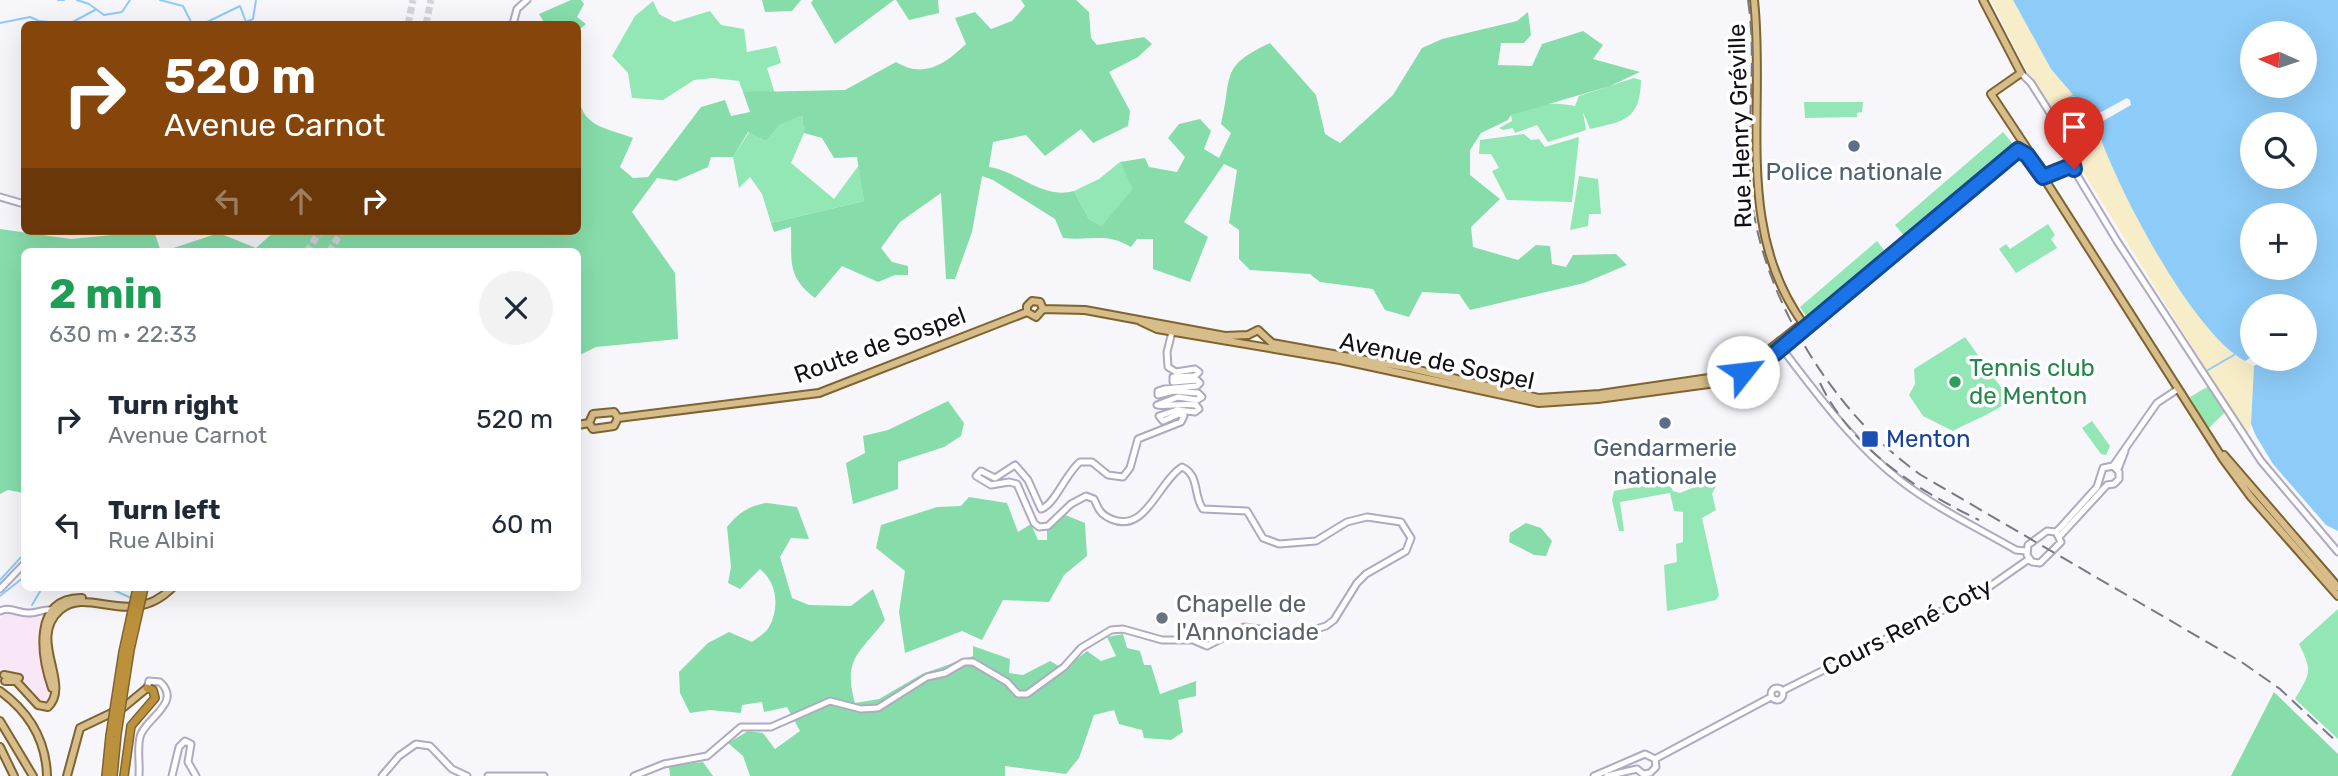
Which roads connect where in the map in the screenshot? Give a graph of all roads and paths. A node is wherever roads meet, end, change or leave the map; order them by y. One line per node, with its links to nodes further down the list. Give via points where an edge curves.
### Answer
1 (527, 0): 4 (street, via 517,9)
2 (1754, 0): 14 (main road, Rue Henry Gréville, via 1759,214 1773,268)
3 (1983, 0): 5 (main road)
4 (514, 21)
5 (2021, 73): 6 (main road, via 1991,94); 7 (street, via 2067,140)
6 (2021, 147): 8 (main road); 14 (main road)
7 (2073, 165): 8 (street); 34 (street, via 2117,241 2261,461)
8 (2043, 177): 23 (main road)
9 (0, 197): 10 (street)
10 (21, 203)
11 (1043, 309): 12 (main road, via 1036,317); 12 (main road, via 1040,302 1032,301); 13 (main road, via 1085,310)
12 (1027, 312): 25 (main road, Route de Sospel, via 819,393)
13 (1140, 321): 15 (main road); 17 (main road)
14 (1805, 326): 19 (main road)
15 (1172, 332): 17 (main road); 67 (street, via 1168,367 1176,372 1199,372 1173,377 1173,382 1200,383 1164,389 1158,396 1183,391 1202,397 1178,397 1157,405 1181,403 1199,409 1160,415 1163,421 1184,416 1181,422 1138,439 1123,477 1108,475 1092,462 1080,462 1063,478 1049,505 1041,509 1028,480 1015,465 995,478 978,471 978,480 996,486 1017,484 1039,527 1048,526 1086,496 1094,499 1103,516 1124,523 1144,513 1181,467 1194,480 1203,509 1247,511 1269,542 1298,545 1316,541 1347,522 1367,517 1397,520 1411,538 1406,551 1377,565 1357,583 1331,624 1296,637 1244,627 1207,646 1187,639 1162,640 1111,630 1027,694 1018,694 1007,682 973,662 964,662 927,677 878,708 830,701 771,727 741,727 707,756 664,764)
16 (1264, 337): 17 (main road, Avenue de Sospel, via 1255,330); 18 (main road); 24 (main road, Avenue de Sospel, via 1279,344 1410,368)
17 (1248, 339): 18 (main road, Avenue de Sospel)
18 (1259, 345): 24 (main road, Avenue de Sospel)
19 (1780, 346): 20 (main road); 22 (main road); 33 (street, via 1825,404 1903,483 2016,550)
20 (1742, 365): 21 (main road, via 1732,363); 22 (main road)
21 (1730, 374): 22 (main road); 24 (main road, Avenue de Sospel, via 1716,383 1598,399 1539,403)
22 (1742, 374)
23 (2178, 389): 28 (main road); 29 (street, via 2157,403)
24 (1512, 396)
25 (618, 418): 26 (main road, Route de Sospel, via 614,426 599,429); 26 (main road, Route de Sospel, via 614,412 606,412 591,416)
26 (589, 423): 27 (main road, Route de Sospel)
27 (581, 424)
28 (2220, 452): 37 (main road); 42 (main road, via 2251,497)
29 (2115, 468): 30 (street, Cours René Coty, via 2103,468); 31 (street, Cours René Coty, via 2118,481)
30 (2101, 480): 31 (street); 32 (street, Cours René Coty)
31 (2107, 485): 32 (street, Cours René Coty)
32 (2058, 534): 33 (street, Cours René Coty, via 2043,533); 35 (street, Cours René Coty, via 2060,546 2048,558 2035,563)
33 (2026, 551): 35 (street)
34 (2338, 551)
35 (2029, 559): 50 (street, Cours René Coty, via 1989,587 1782,691 1774,688 1771,697)
36 (21, 567): 38 (street)
37 (2338, 587)
38 (0, 589)
39 (136, 591): 48 (highway, bridge, via 123,652)
40 (143, 591): 48 (highway, bridge)
41 (167, 591): 43 (main road, via 144,606 117,608 76,602)
42 (2338, 596)
43 (52, 610): 44 (street); 45 (main road, via 46,640 54,693 48,707 35,703 19,683)
44 (0, 611)
45 (2, 683): 55 (main road, via 40,736)
46 (147, 688): 56 (main road, via 124,707 80,728); 59 (highway, via 155,698 131,726); 60 (street, via 149,681 160,682 166,699 165,706 142,729)
47 (0, 721): 54 (main road)
48 (114, 735): 57 (highway); 58 (highway)
49 (0, 747): 53 (main road)
50 (1655, 759): 51 (street, via 1645,754); 52 (street, via 1650,773)
51 (1637, 760): 52 (street); 68 (street)
52 (1637, 769): 69 (street)
53 (14, 776)
54 (33, 776)
55 (47, 776)
56 (67, 776)
57 (107, 776)
58 (113, 776)
59 (124, 776)
60 (139, 776)
61 (173, 776): 62 (street, via 184,741 191,744 188,762)
62 (196, 776)
63 (382, 776): 64 (street, via 416,744 430,746 452,769)
64 (467, 776)
65 (488, 776): 66 (street)
66 (544, 776)
67 (635, 776)
68 (1594, 776)
69 (1607, 776)

